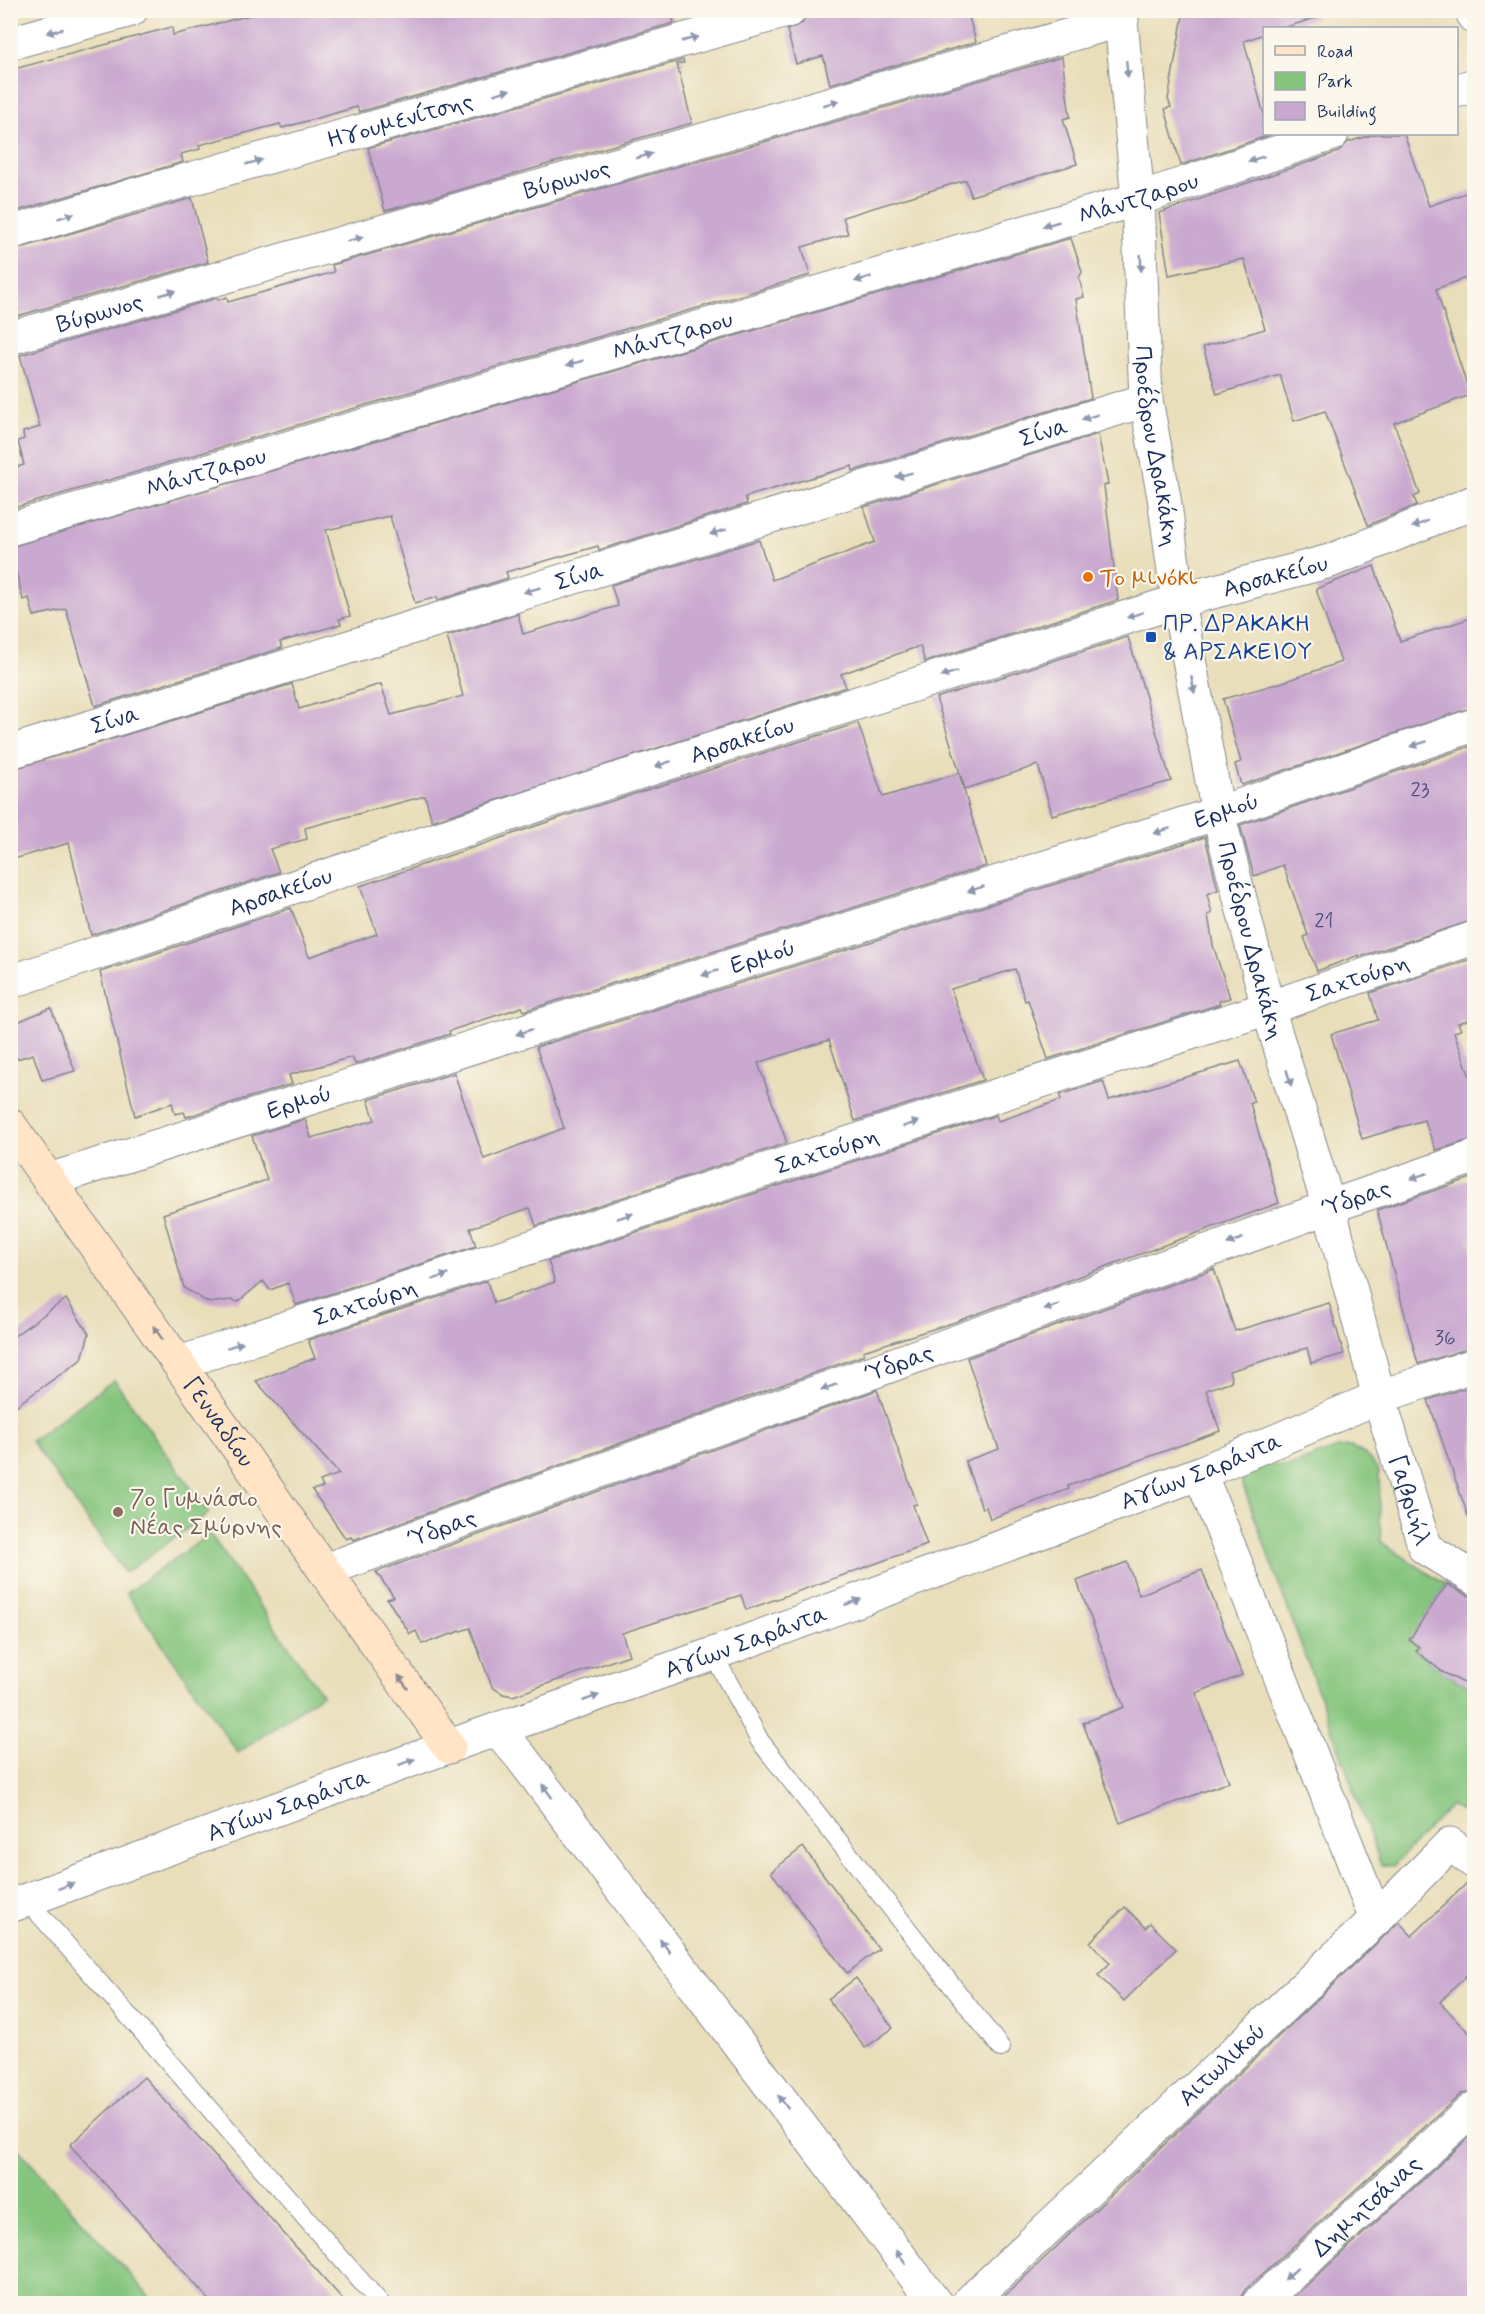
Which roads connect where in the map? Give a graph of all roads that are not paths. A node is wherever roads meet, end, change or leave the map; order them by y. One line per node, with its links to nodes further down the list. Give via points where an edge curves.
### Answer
1 (132, 10): 6 (street, one-way to 6)
2 (790, 10): 11 (street, Ηγουμενίτσης, one-way to 2)
3 (1472, 10): 5 (street)
4 (1121, 15): 10 (street, Προέδρου Δρακάκη, one-way to 10); 12 (street, Βύρωνος, one-way to 4)
5 (1474, 17)
6 (10, 43)
7 (1474, 85): 8 (street)
8 (1458, 90)
9 (1329, 135): 10 (street, Μάντζαρου, one-way to 10)
10 (1138, 199): 13 (street, Προέδρου Δρακάκη, one-way to 13); 15 (street, Μάντζαρου, one-way to 15)
11 (10, 233)
12 (10, 338)
13 (1146, 400): 16 (street, Προέδρου Δρακάκη); 18 (street, Σίνα, one-way to 18)
14 (1474, 502): 16 (street, Αρσακείου, one-way to 16, via 1330,561)
15 (10, 529)
16 (1178, 601): 19 (street, Προέδρου Δρακάκη, one-way to 19); 21 (street, Αρσακείου, one-way to 21, via 571,794)
17 (1474, 724): 19 (street, Ερμού, one-way to 19)
18 (10, 752)
19 (1218, 813): 22 (street, Προέδρου Δρακάκη); 25 (street, Ερμού, one-way to 25)
20 (1474, 938): 22 (street, Σαχτούρη)
21 (10, 982)
22 (1268, 1008): 26 (street, Προέδρου Δρακάκη, one-way to 26); 27 (street, Σαχτούρη, one-way to 22)
23 (10, 1125): 25 (street, Γενναδίου)
24 (1474, 1157): 26 (street, Ύδρας, one-way to 26)
25 (49, 1180): 27 (street, Γενναδίου, one-way to 25)
26 (1329, 1207): 29 (street, Προέδρου Δρακάκη); 31 (street, Ύδρας, one-way to 31)
27 (179, 1363): 31 (street, Γενναδίου)
28 (1474, 1365): 29 (street, Αγίων Σαράντα)
29 (1379, 1397): 30 (street, Αγίων Σαράντα); 32 (street, Γαβριήλ, via 1425,1548)
30 (1200, 1473): 33 (street, Αγίων Σαράντα, one-way to 30); 38 (street)
31 (325, 1570): 35 (street, Γενναδίου, one-way to 31)
32 (1474, 1578)
33 (713, 1654): 34 (street, Αγίων Σαράντα, one-way to 33); 39 (lane, via 760,1741)
34 (498, 1730): 35 (street, Αγίων Σαράντα); 42 (street, one-way to 34)
35 (449, 1747): 37 (street, Αγίων Σαράντα, one-way to 35)
36 (1474, 1862): 38 (street, Αιτωλικού, via 1450,1844)
37 (19, 1903): 41 (lane)
38 (1376, 1919): 43 (street, Αιτωλικού)
39 (1001, 2048)
40 (1474, 2109): 44 (street, Δημητσάνας, one-way to 44)
41 (381, 2304)
42 (936, 2304)
43 (968, 2304)
44 (1258, 2304)

